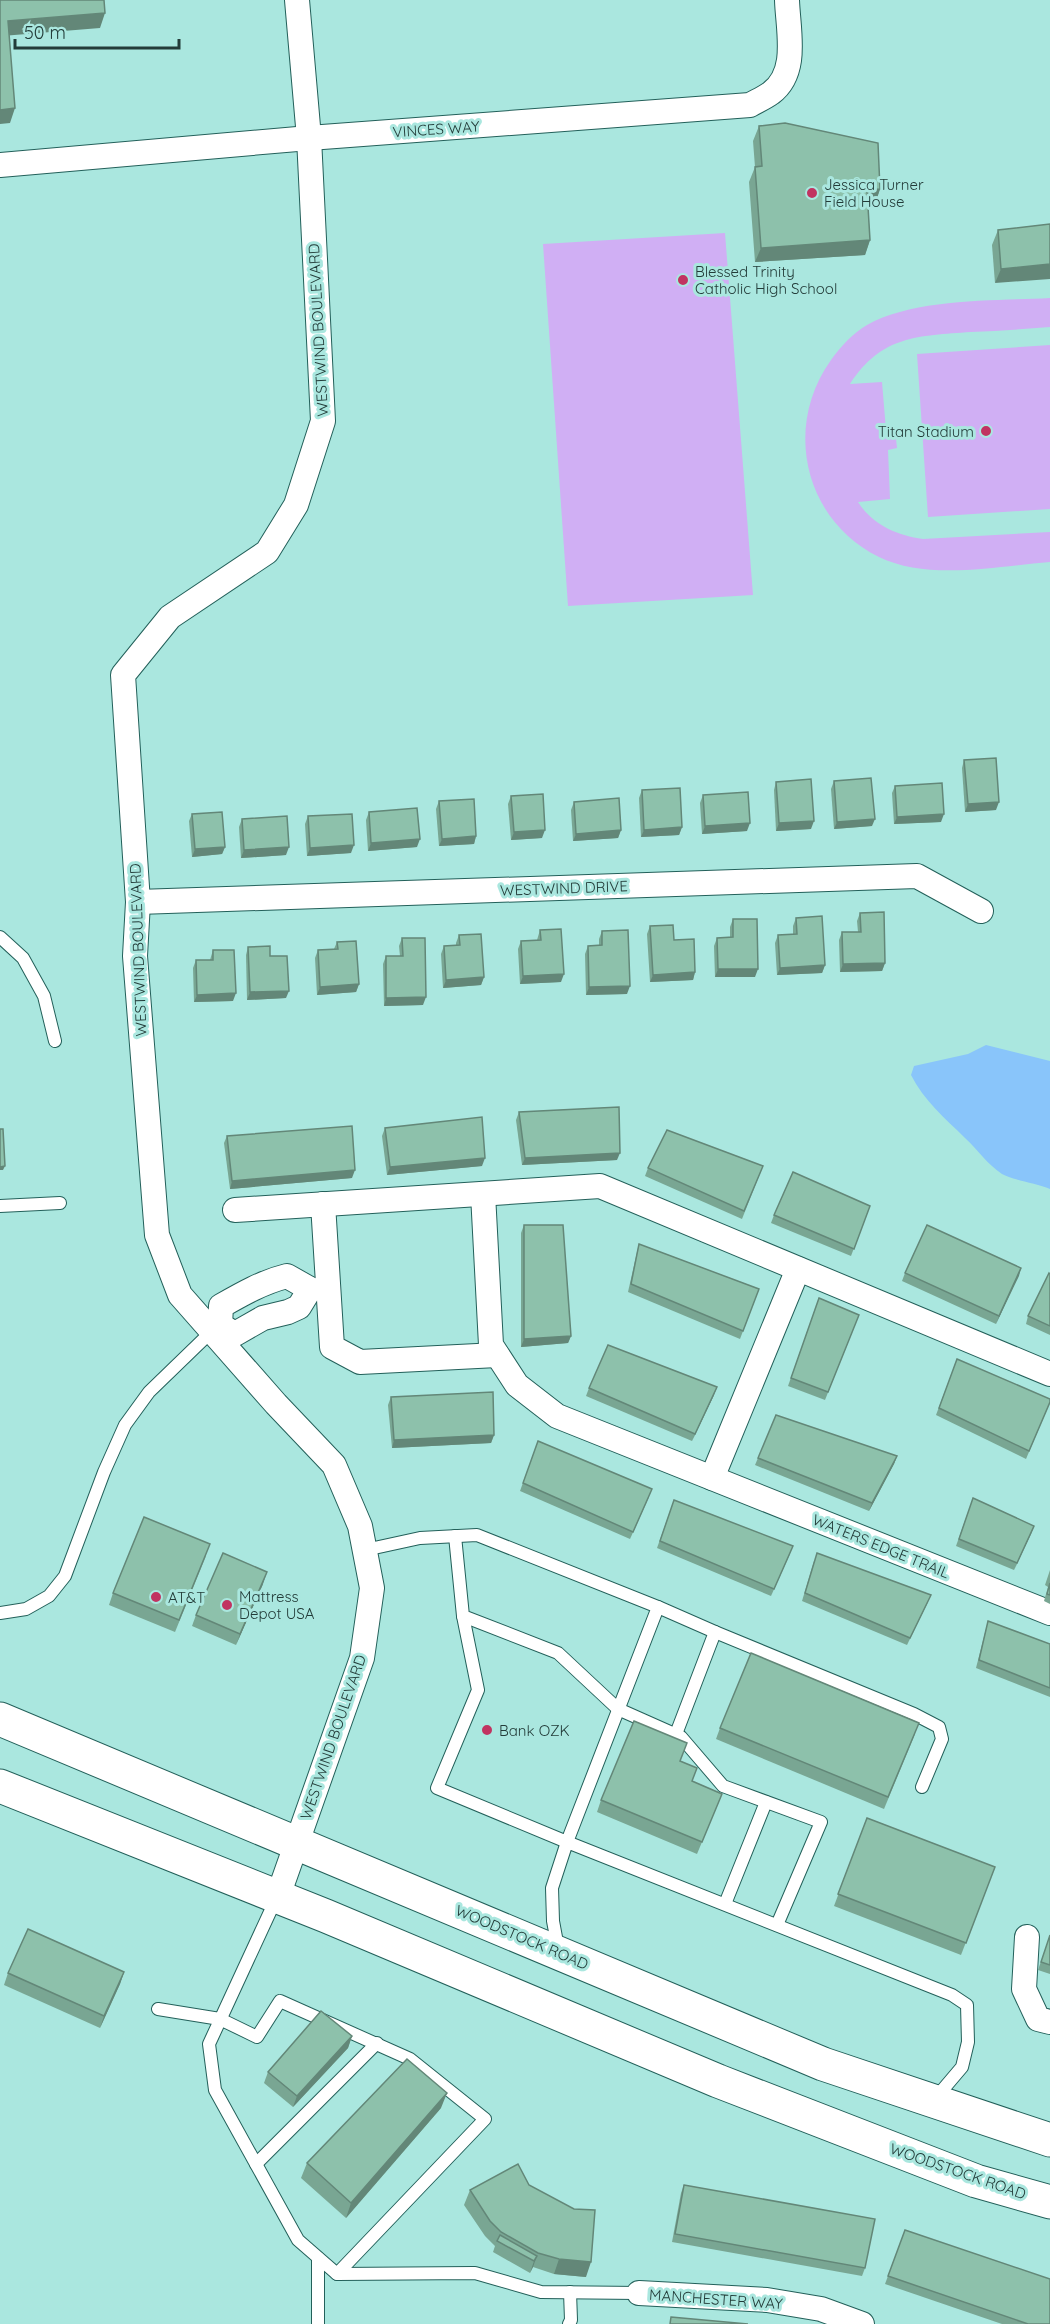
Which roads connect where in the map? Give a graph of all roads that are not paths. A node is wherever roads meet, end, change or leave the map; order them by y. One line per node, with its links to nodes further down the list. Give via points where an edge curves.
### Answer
1 (297, 0): 3 (street, WESTWIND BOULEVARD)
2 (787, 0): 3 (street, VINCES WAY, via 787,74 772,93 750,105)
3 (309, 138): 4 (street, VINCES WAY); 5 (street, WESTWIND BOULEVARD, via 323,421 296,505 267,552 170,617 123,675)
4 (0, 165)
5 (138, 902): 6 (street, WESTWIND DRIVE, via 917,876); 18 (street, WESTWIND BOULEVARD, via 135,956 157,1236 180,1295)
6 (981, 911)
7 (0, 937): 8 (lane, via 23,958 44,996)
8 (55, 1041)
9 (483, 1194): 11 (street); 14 (street, via 600,1186); 19 (street, WATERS EDGE TRAIL, via 491,1345)
10 (60, 1203): 12 (lane)
11 (322, 1204): 13 (street); 15 (street)
12 (0, 1206)
13 (235, 1210)
14 (798, 1269): 20 (street); 21 (street)
15 (319, 1288): 16 (street, via 287,1276); 17 (street, via 299,1307); 19 (street, via 332,1347 360,1362)
16 (250, 1290): 17 (street); 18 (street, via 221,1306)
17 (263, 1318): 18 (street, via 235,1334)
18 (216, 1329): 23 (street, WESTWIND BOULEVARD, via 334,1465 360,1526); 25 (lane, via 149,1392 125,1425 65,1576 50,1596 26,1609)
19 (497, 1355): 21 (street, WATERS EDGE TRAIL, via 517,1385 557,1416)
20 (1050, 1374)
21 (712, 1478): 26 (street, WATERS EDGE TRAIL)
22 (455, 1536): 23 (lane); 24 (lane, via 477,1535); 27 (lane)
23 (365, 1550): 35 (street, WESTWIND BOULEVARD, via 372,1588 362,1658)
24 (657, 1607): 28 (lane); 29 (lane)
25 (0, 1613)
26 (1050, 1613)
27 (463, 1616): 29 (lane, via 558,1653); 36 (lane, via 478,1690 436,1788)
28 (715, 1632): 31 (lane); 33 (lane, via 939,1727 942,1739)
29 (618, 1709): 31 (lane); 36 (lane)
30 (0, 1719): 35 (main road, WOODSTOCK ROAD)
31 (676, 1734): 34 (lane, via 723,1786)
32 (0, 1786): 37 (main road, WOODSTOCK ROAD)
33 (922, 1787)
34 (766, 1802): 38 (lane); 39 (lane, via 821,1822)
35 (298, 1842): 37 (street, WESTWIND BOULEVARD); 41 (main road, WOODSTOCK ROAD)
36 (567, 1842): 38 (lane); 41 (lane, via 552,1888)
37 (278, 1896): 43 (lane); 49 (main road, WOODSTOCK ROAD, via 717,2081 976,2181)
38 (724, 1904): 39 (lane)
39 (777, 1925): 46 (lane, via 951,1995 967,2005 968,2042 962,2067)
40 (1027, 1937): 44 (street, via 1024,1989 1038,2019)
41 (558, 1952): 46 (main road, WOODSTOCK ROAD, via 823,2064)
42 (158, 2009): 43 (lane)
43 (220, 2019): 45 (lane, via 256,2037 280,2001); 48 (lane, via 209,2044 216,2090)
44 (1050, 2022)
45 (377, 2043): 48 (lane); 51 (lane, via 410,2059 485,2119)
46 (933, 2101): 47 (main road, WOODSTOCK ROAD)
47 (1050, 2140)
48 (256, 2164): 50 (lane, via 298,2240)
49 (1050, 2202)
50 (318, 2258): 51 (lane); 54 (lane)
51 (337, 2274): 52 (lane, via 475,2273 541,2292)
52 (570, 2292): 53 (lane); 55 (lane)
53 (639, 2294): 56 (street, MANCHESTER WAY, via 767,2300 821,2309)
54 (318, 2324)
55 (569, 2324)
56 (862, 2324)

